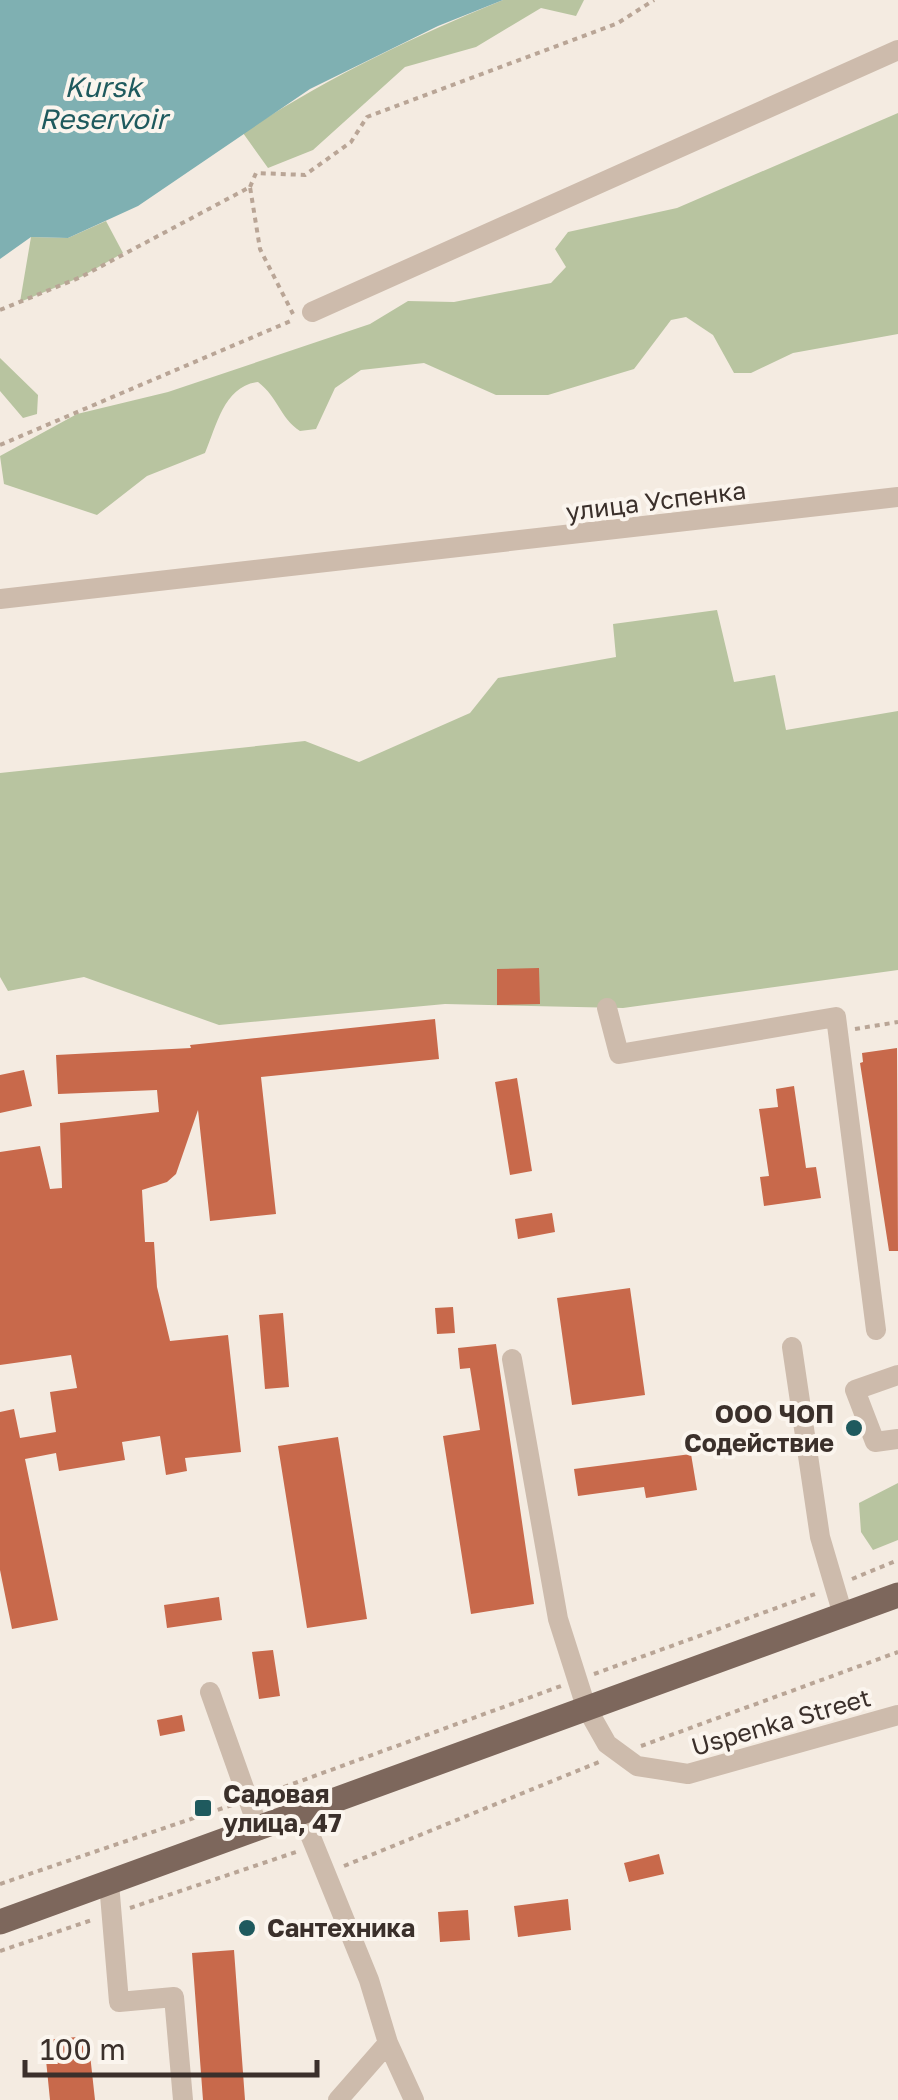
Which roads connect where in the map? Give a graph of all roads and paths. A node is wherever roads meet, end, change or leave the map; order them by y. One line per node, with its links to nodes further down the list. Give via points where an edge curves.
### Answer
1 (654, 0): 3 (path, via 618,23 367,117 351,142 305,176 256,174)
2 (898, 50): 5 (street)
3 (250, 187): 4 (path, via 81,277); 6 (path, via 260,249 295,319)
4 (0, 310)
5 (312, 312)
6 (0, 445)
7 (898, 497): 8 (street, улица Успенка)
8 (0, 599)
9 (607, 1008): 10 (street, via 619,1054 836,1017)
10 (876, 1330)
11 (792, 1347): 16 (street, via 820,1537)
12 (512, 1359): 19 (street, Uspenka Street, via 558,1619)
13 (898, 1375): 14 (street, via 855,1390 875,1442)
14 (898, 1440)
15 (898, 1560): 16 (path)
16 (835, 1586): 18 (street); 19 (path)
17 (898, 1595): 18 (main road)
18 (844, 1615): 21 (main road)
19 (577, 1680): 21 (street, Uspenka Street); 23 (path)
20 (210, 1692): 23 (street)
21 (586, 1707): 22 (street, Uspenka Street, via 607,1744 637,1766 688,1774); 24 (main road)
22 (898, 1715)
23 (248, 1800): 25 (street); 28 (path)
24 (302, 1815): 25 (main road); 26 (street)
25 (259, 1830): 27 (main road)
26 (315, 1846): 29 (path); 32 (street)
27 (109, 1883): 29 (street); 30 (main road)
28 (0, 1884)
29 (112, 1914): 31 (path); 34 (street, via 120,2002 174,1998)
30 (0, 1922)
31 (0, 1951)
32 (388, 2042): 33 (street); 35 (street)
33 (407, 2094)
34 (182, 2100)
35 (338, 2100)

